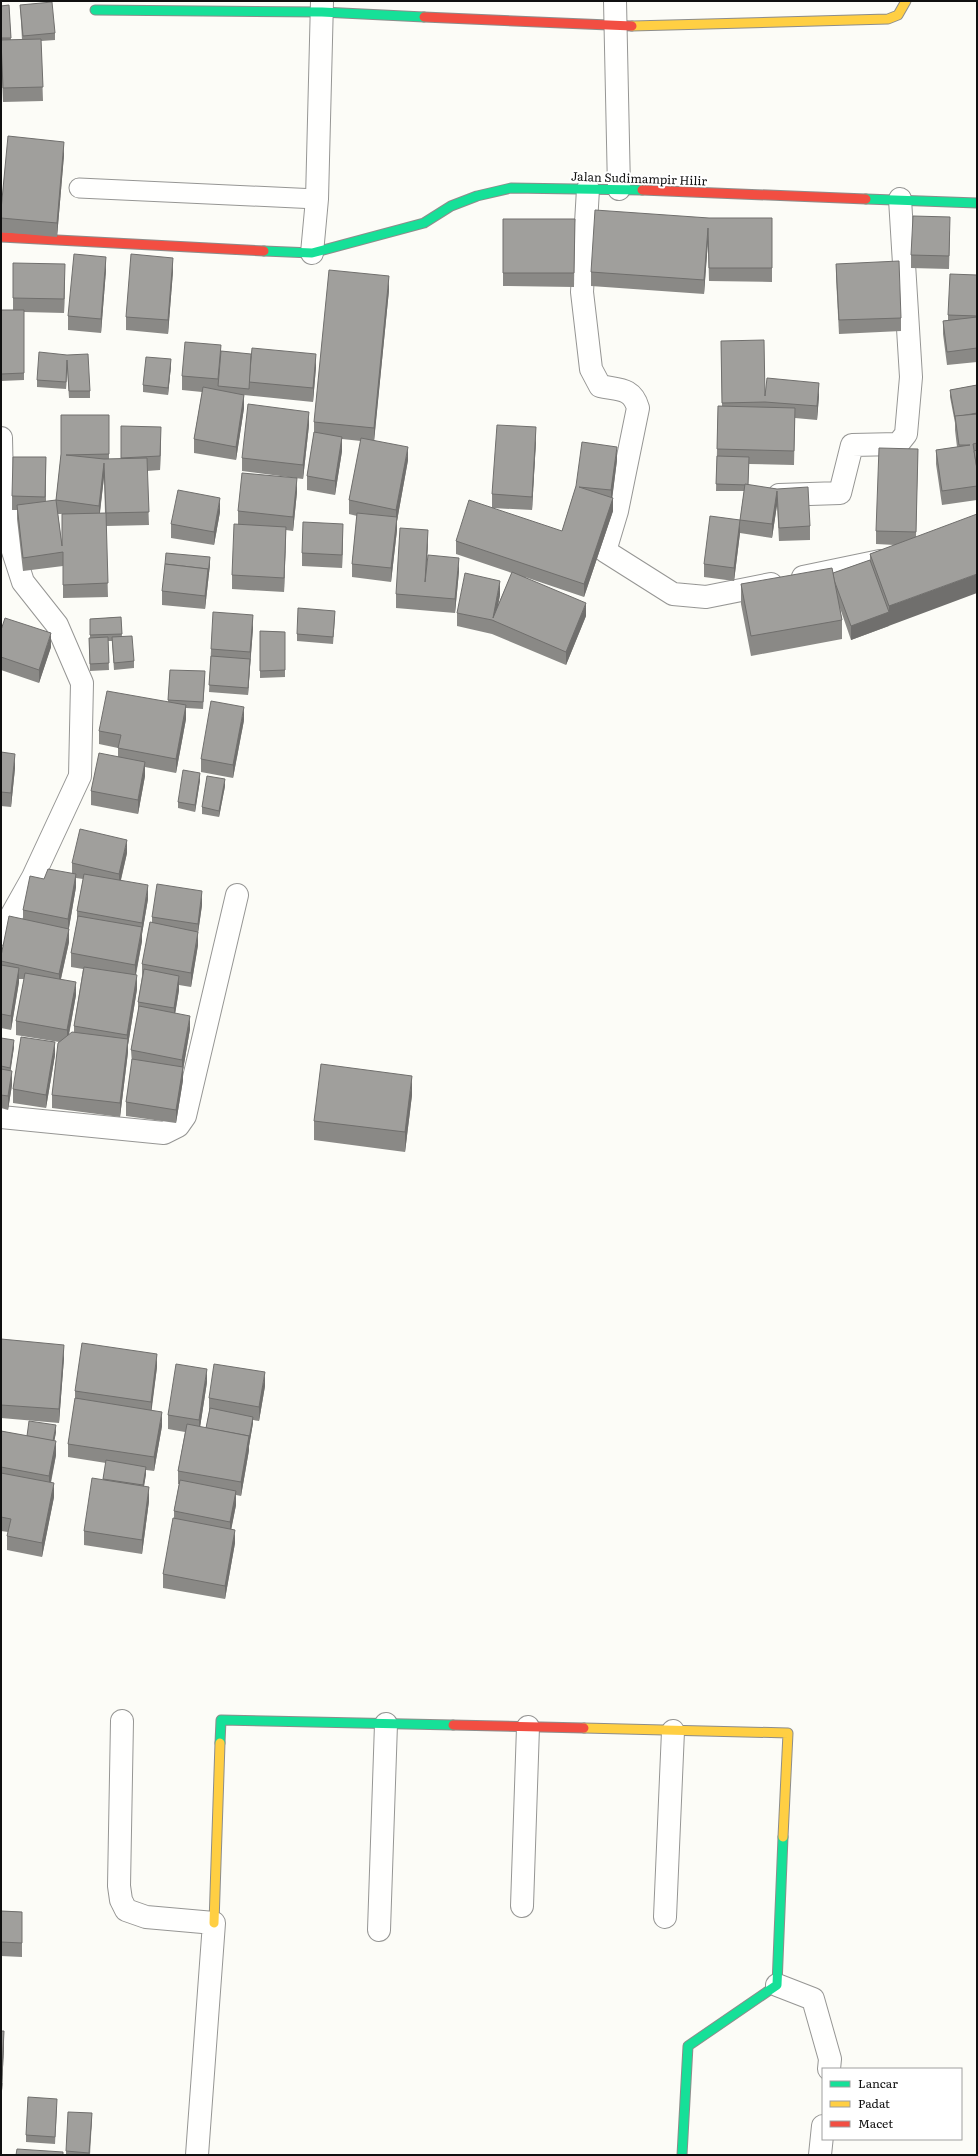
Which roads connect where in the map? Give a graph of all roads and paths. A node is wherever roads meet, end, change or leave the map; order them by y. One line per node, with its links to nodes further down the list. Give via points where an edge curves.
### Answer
1 (615, 1): 5 (street)
2 (906, 1): 5 (street, via 898,15 888,19)
3 (322, 7): 4 (street); 5 (street); 9 (street)
4 (95, 10)
5 (614, 26): 8 (street)
6 (79, 188): 9 (lane)
7 (588, 189): 8 (street, Jalan Sudimampir Hilir); 13 (street, Jalan Sudimampir Hilir, via 511,188 477,196 451,206 424,223); 16 (street, via 582,292 591,369 600,386 630,393 638,408 617,511 605,551 673,594 706,597)
8 (619, 189): 10 (street, Jalan Sudimampir Hilir)
9 (317, 199): 13 (street)
10 (900, 199): 11 (street, Jalan Sudimampir Hilir); 15 (street, via 911,377 906,434 898,444 852,445 840,493)
11 (977, 203)
12 (1, 237): 13 (street, Jalan Sudimampir Hilir)
13 (312, 253)
14 (1, 438): 18 (street, via 2,483 12,548 23,582 57,625 82,683 80,776 34,877)
15 (761, 495)
16 (897, 556)
17 (237, 895): 19 (street, via 185,1116 178,1126 164,1133)
18 (1, 934)
19 (1, 1117)
20 (122, 1721): 26 (street, via 121,1900 126,1910 146,1917)
21 (386, 1724): 22 (street); 26 (street, via 221,1720); 27 (street)
22 (528, 1727): 23 (street); 24 (street)
23 (673, 1730): 25 (street); 28 (street, via 788,1733)
24 (522, 1906)
25 (665, 1917)
26 (214, 1922): 31 (street)
27 (378, 1930)
28 (778, 1985): 29 (street, via 813,1999 830,2059); 32 (street, via 688,2046)
29 (828, 2068)
30 (822, 2136): 33 (street)
31 (197, 2155)
32 (682, 2155)
33 (820, 2155)

